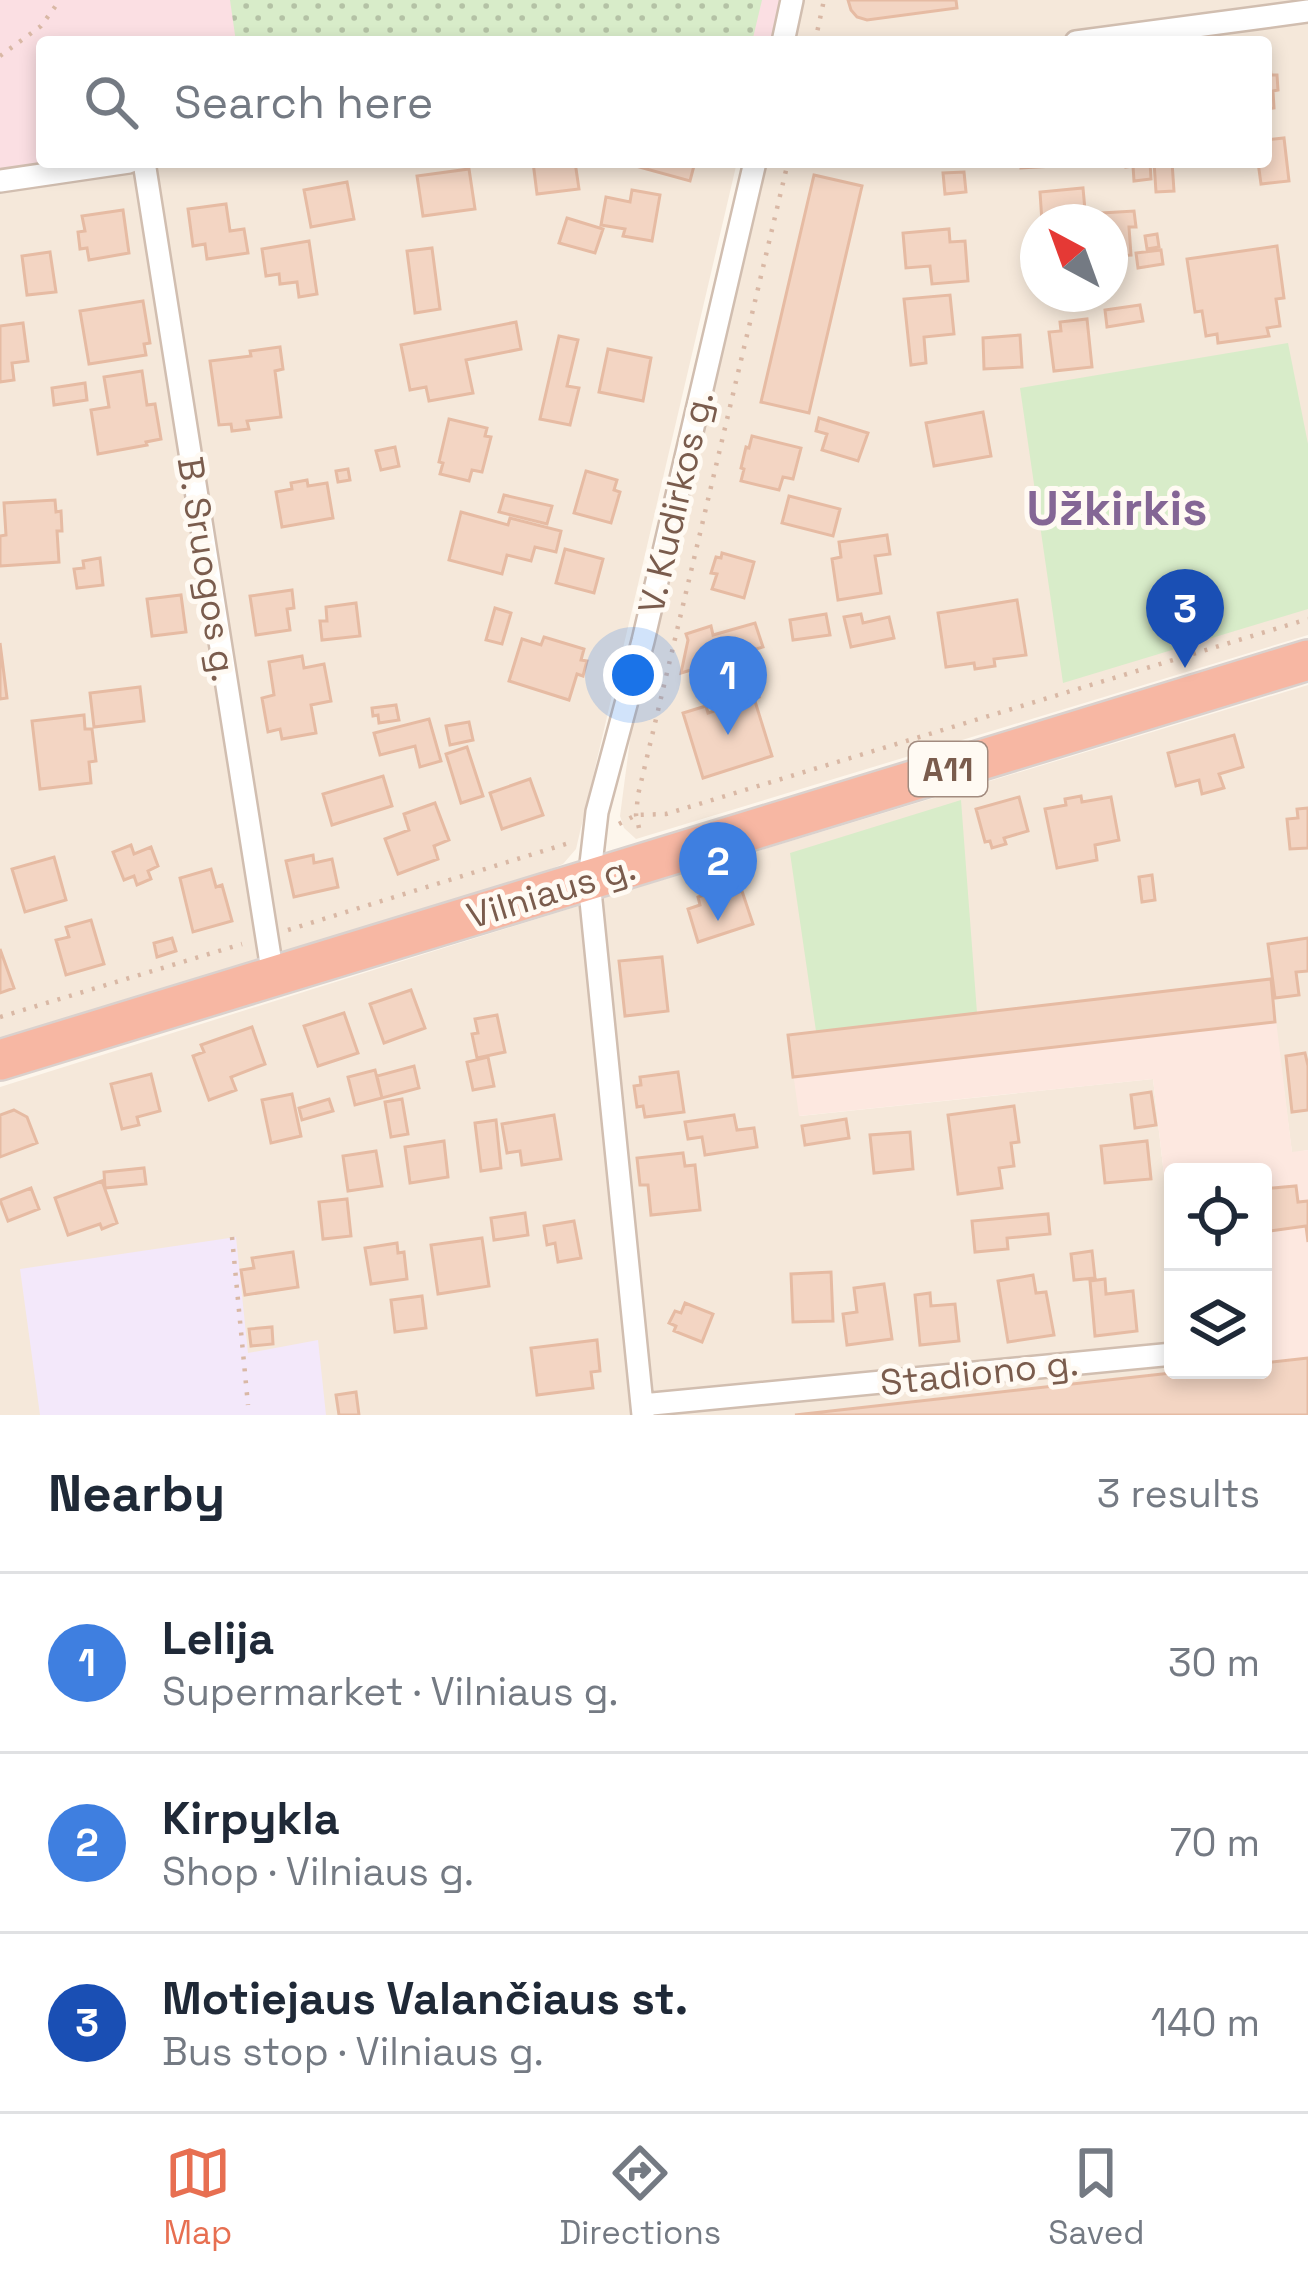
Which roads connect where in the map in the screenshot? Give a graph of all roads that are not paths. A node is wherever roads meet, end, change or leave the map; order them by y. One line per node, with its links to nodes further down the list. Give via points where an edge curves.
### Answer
1 (792, 0): 3 (street)
2 (1308, 11): 4 (street)
3 (784, 36)
4 (1121, 36)
5 (88, 168): 8 (street)
6 (145, 168): 11 (street, B. Sruogos g.)
7 (753, 168): 10 (street, V. Kudirkos g., via 597,812)
8 (0, 181)
9 (1308, 660): 10 (highway, Vilniaus g. / A11)
10 (589, 880): 11 (highway, Vilniaus g. / A11); 14 (street, V. Kudirkos g.)
11 (269, 957): 12 (highway, Vilniaus g. / A11)
12 (0, 1060)
13 (1164, 1355): 14 (street, Stadiono g.)
14 (643, 1410)

